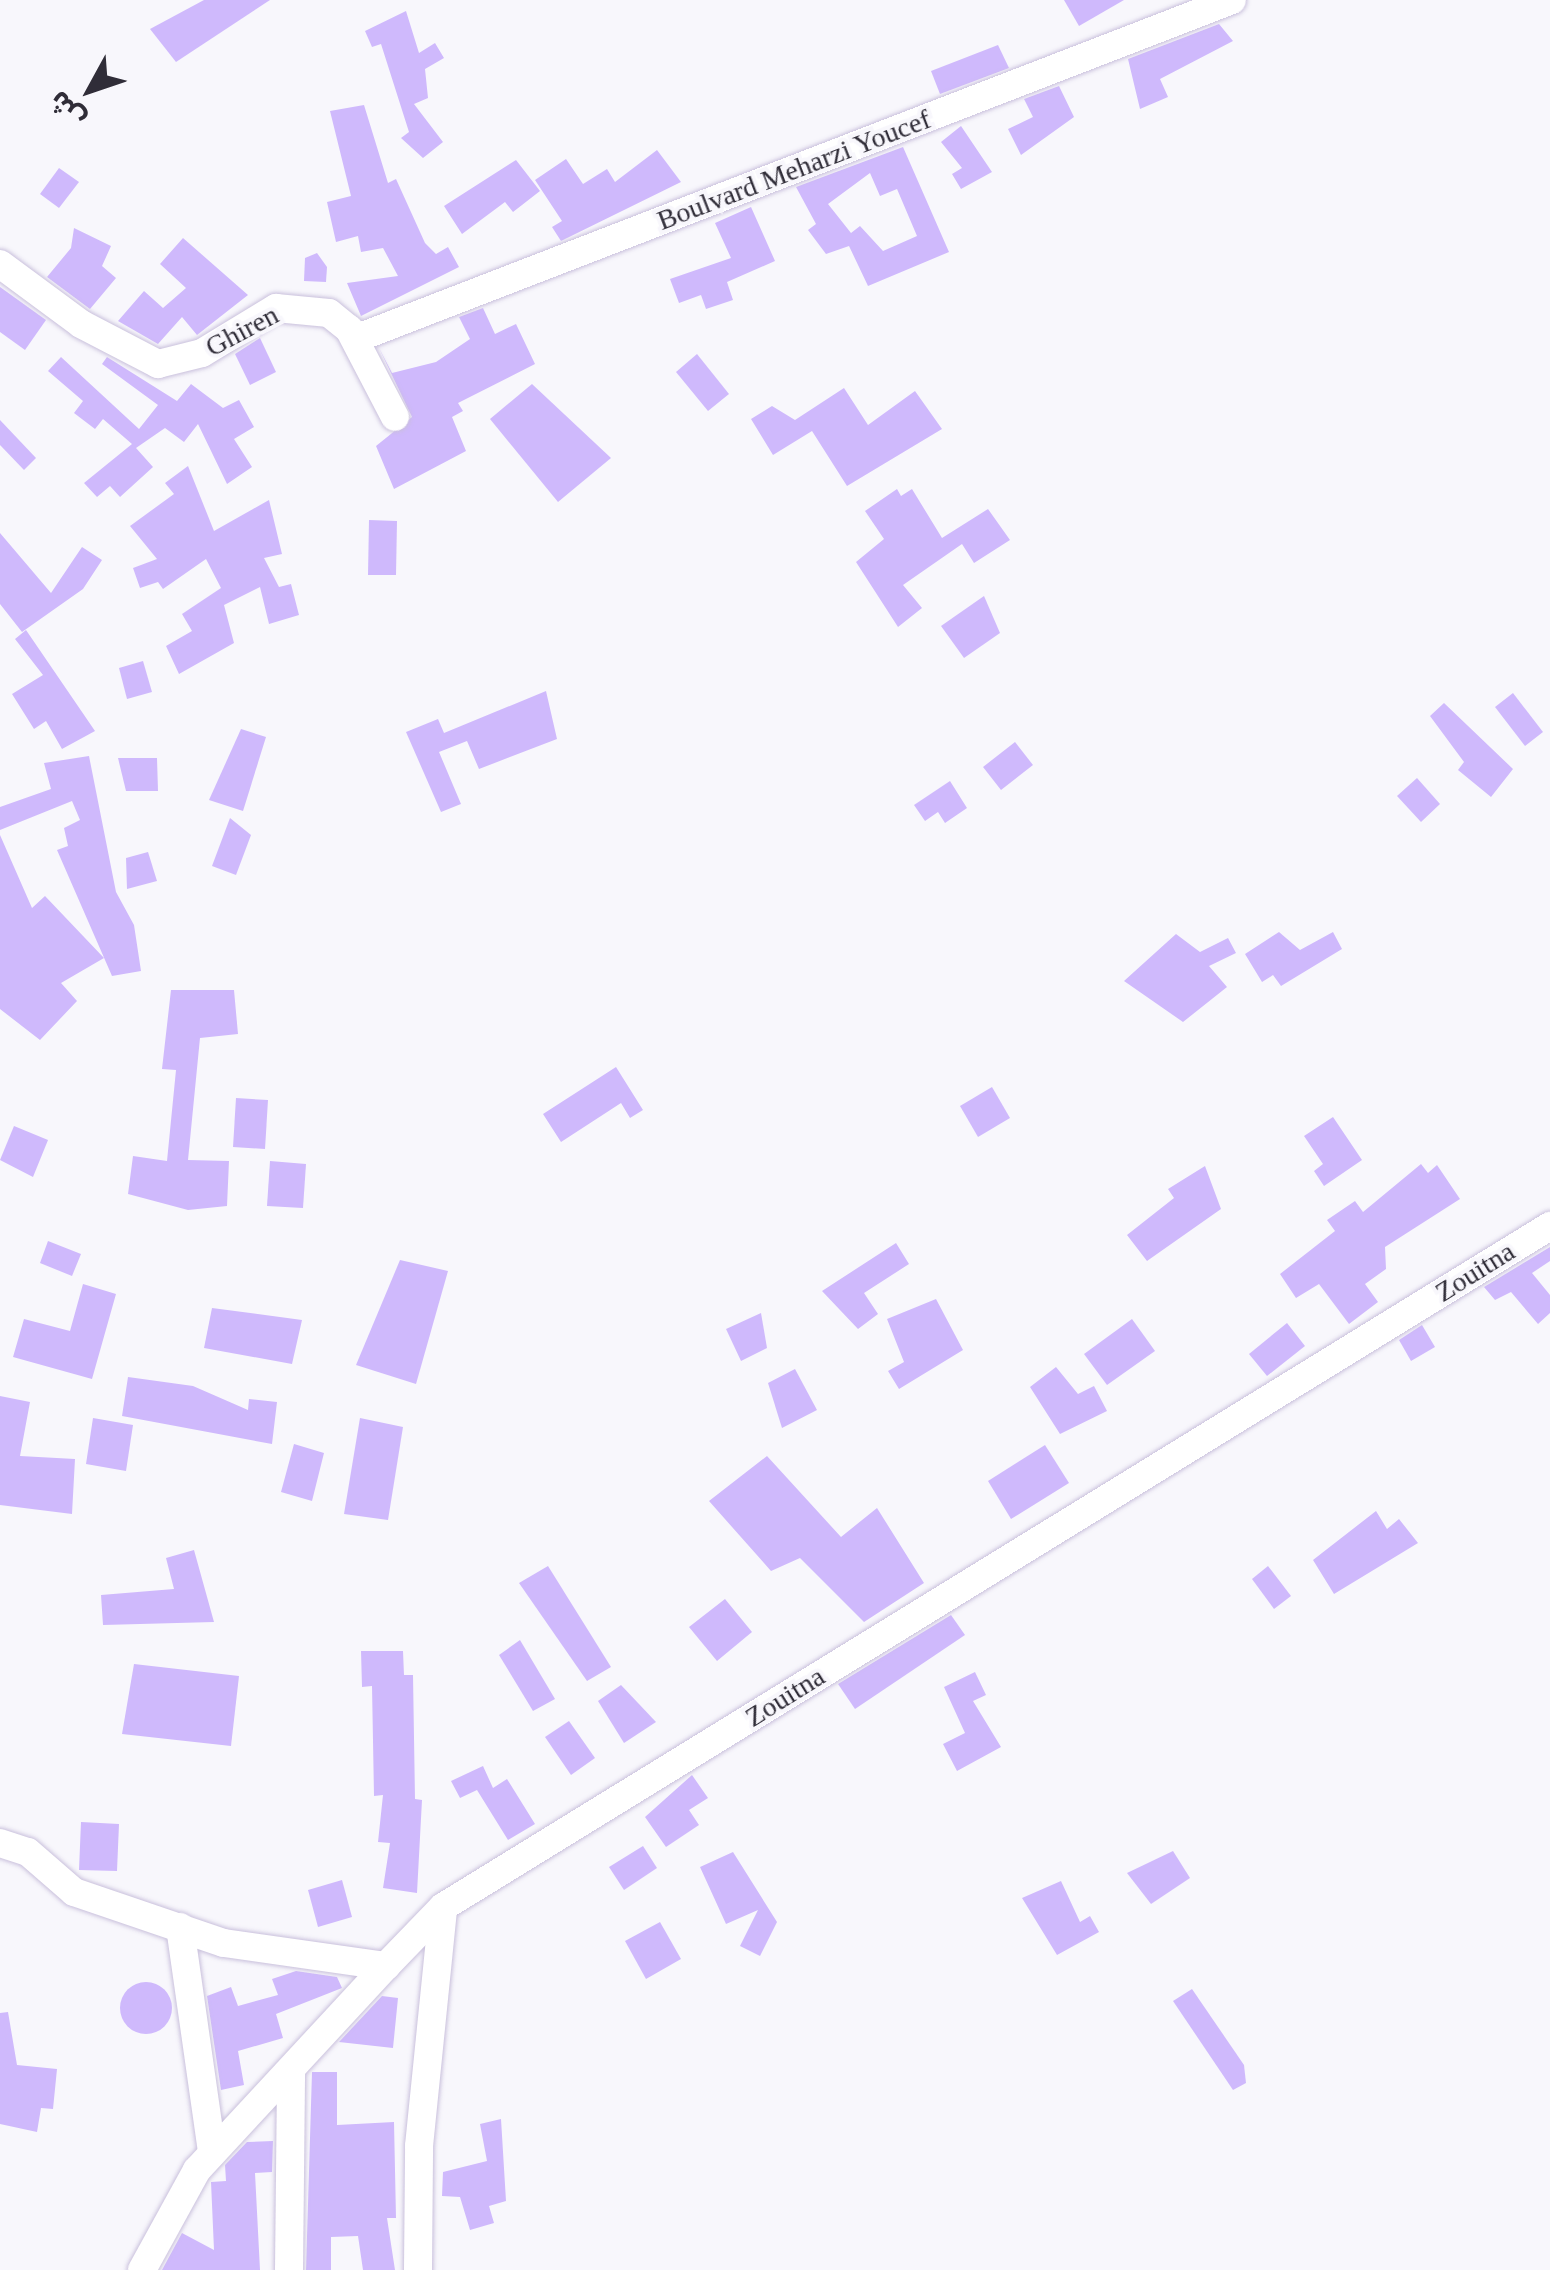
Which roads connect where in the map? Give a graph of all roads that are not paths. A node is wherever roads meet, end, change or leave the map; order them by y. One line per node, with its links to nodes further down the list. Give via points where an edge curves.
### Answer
1 (1232, 0): 3 (street, Boulvard Meharzi Youcef)
2 (0, 264): 3 (street, Ghiren, via 81,324 158,364 202,354 276,308 328,313)
3 (356, 340): 4 (street, Ghiren)
4 (395, 416)
5 (1550, 1226): 7 (street, Zouitna)
6 (0, 1843): 8 (street, via 28,1852 74,1892)
7 (443, 1907): 9 (street, Zouitna); 14 (street, via 420,2127)
8 (180, 1926): 9 (street, via 264,1955); 11 (street)
9 (386, 1966): 10 (street, Zouitna)
10 (291, 2071): 11 (street, Zouitna); 13 (street)
11 (212, 2153): 12 (street, Zouitna)
12 (142, 2270)
13 (289, 2270)
14 (418, 2270)

